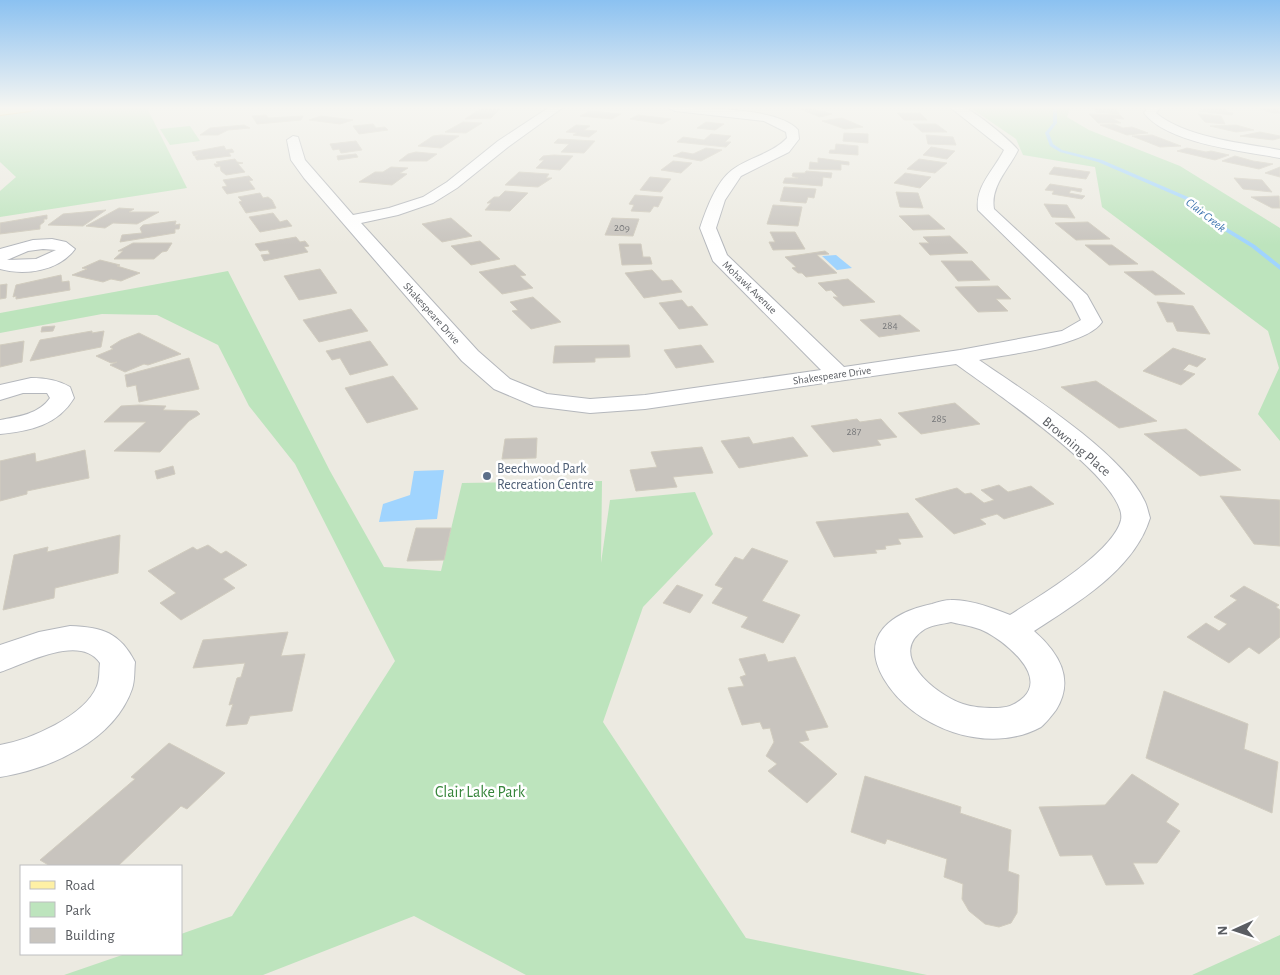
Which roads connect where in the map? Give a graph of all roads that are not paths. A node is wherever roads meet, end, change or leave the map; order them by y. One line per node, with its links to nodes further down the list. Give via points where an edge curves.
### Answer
1 (296, 154): 5 (street, Shakespeare Drive, via 309,175)
2 (491, 154): 5 (street, via 428,200 392,212)
3 (775, 154): 9 (street, Mohawk Avenue, via 736,173 717,200 708,228 719,257)
4 (1009, 154): 8 (street, Shakespeare Drive, via 986,192 983,200 986,210 1080,299 1092,322 1068,336)
5 (351, 220): 9 (street, Shakespeare Drive, via 470,356 502,384 542,401 590,406 644,402)
6 (0, 257): 7 (street, via 38,244 58,244 66,249 63,255 42,263 23,266)
7 (0, 264)
8 (960, 357): 9 (street, Shakespeare Drive); 12 (street, Browning Place, via 1109,471 1130,497 1136,518 1120,548 1069,593)
9 (838, 374)
10 (0, 393): 11 (street, via 21,387 49,386 62,392 62,398 52,410 40,417)
11 (0, 427)
12 (1011, 630)
13 (0, 658): 14 (street, via 23,648 69,638 93,641 108,648 118,662 114,691 97,713 72,734 40,751)
14 (0, 761)

